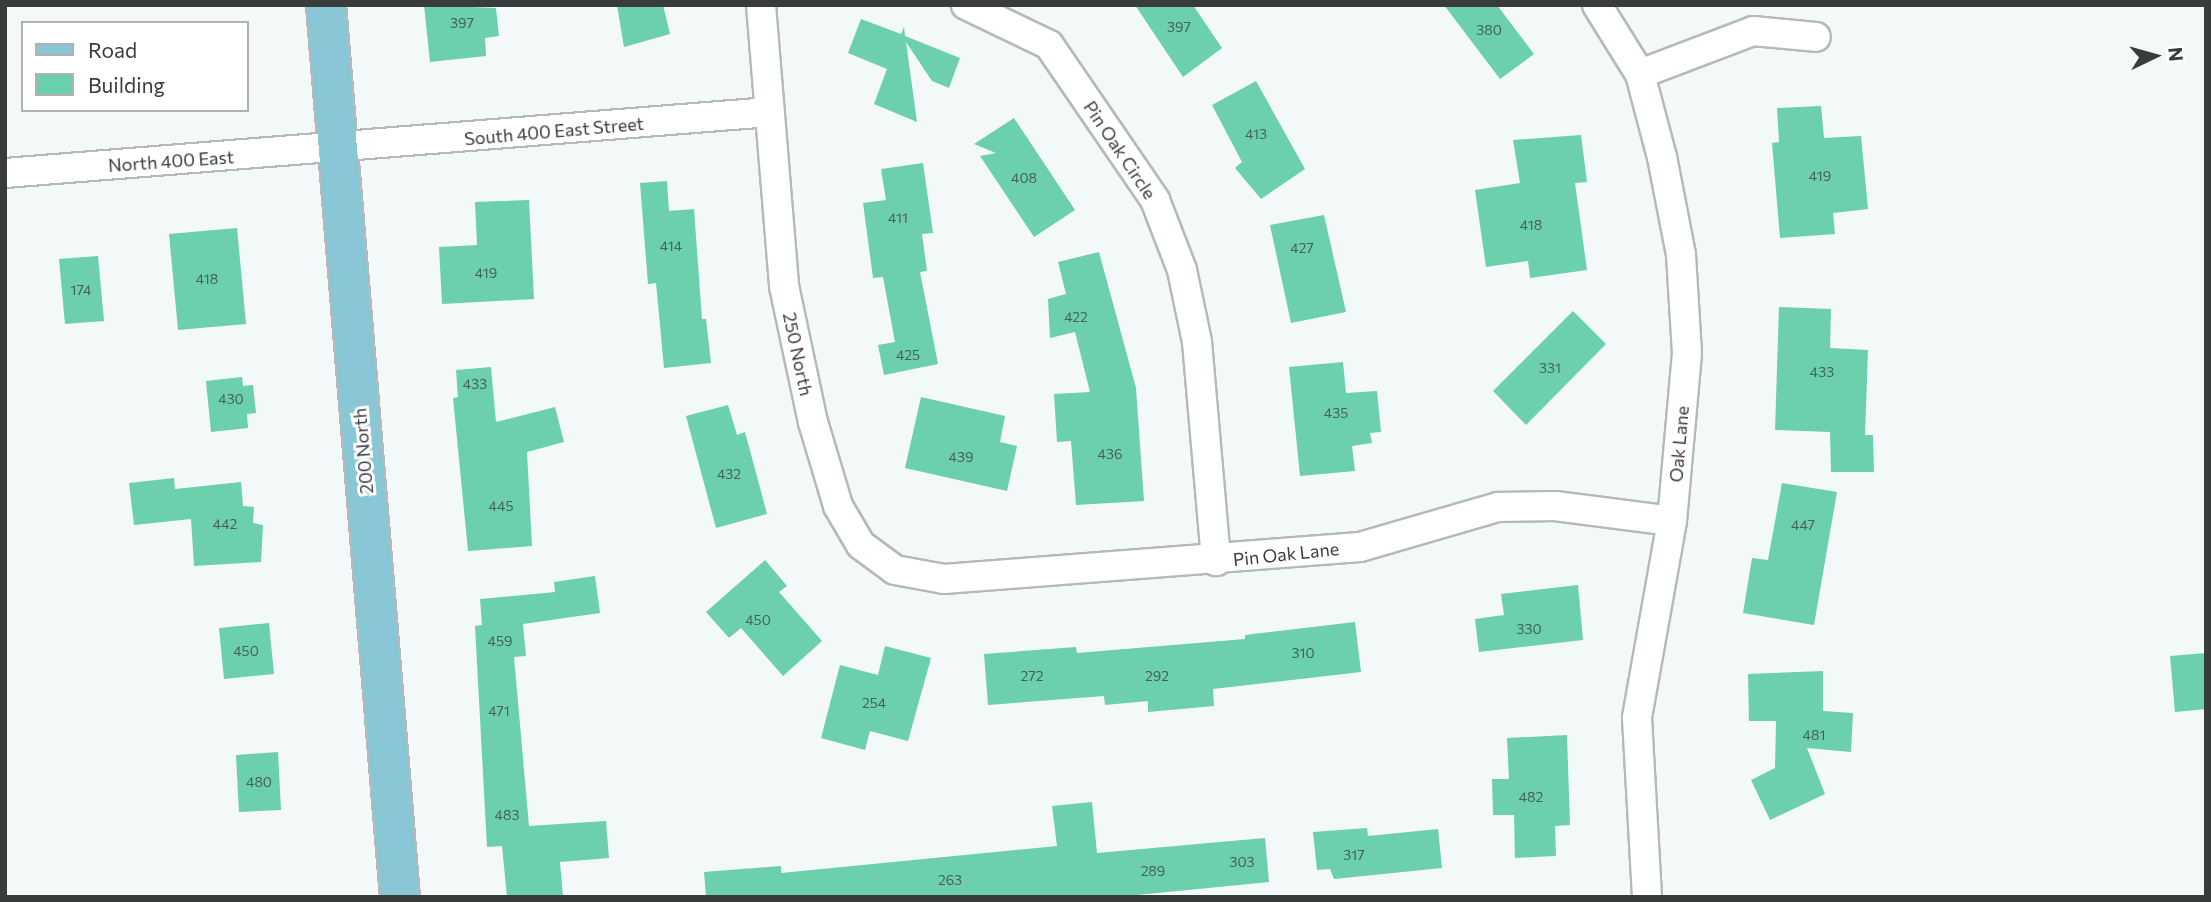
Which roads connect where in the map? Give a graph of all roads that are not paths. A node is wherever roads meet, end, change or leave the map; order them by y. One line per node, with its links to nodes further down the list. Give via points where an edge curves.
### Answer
1 (326, 5): 8 (main road, 200 North)
2 (761, 5): 7 (street)
3 (966, 5): 11 (street, Pin Oak Circle, via 1049,46 1154,200 1182,270 1197,342)
4 (1597, 5): 6 (street, Oak Lane)
5 (1816, 37): 6 (street, via 1753,32)
6 (1640, 74): 10 (street, Oak Lane, via 1681,255 1687,353)
7 (770, 112): 8 (street, South 400 East Street); 12 (street, 250 North, via 784,286 813,422 838,506 861,545)
8 (338, 150): 9 (street, North 400 East); 13 (main road, 200 North)
9 (5, 173)
10 (1672, 521): 11 (street, Pin Oak Lane, via 1555,506 1498,507 1360,547); 14 (street, Oak Lane, via 1637,718)
11 (1216, 561): 12 (street, Pin Oak Lane, via 944,579)
12 (895, 570)
13 (400, 897)
14 (1647, 897)

